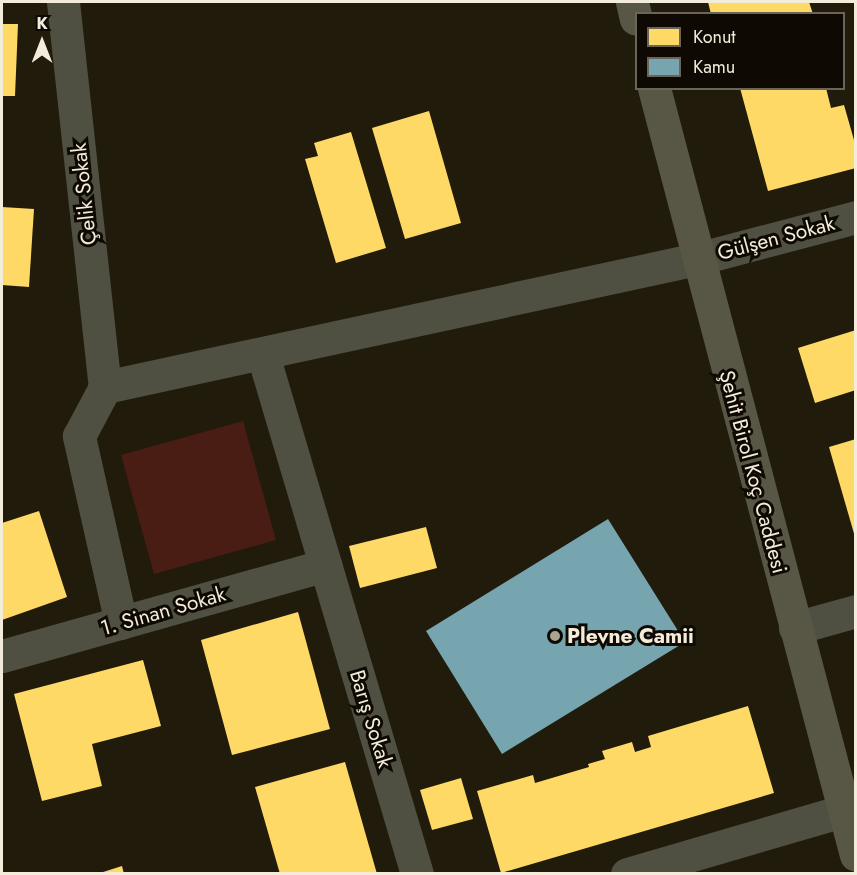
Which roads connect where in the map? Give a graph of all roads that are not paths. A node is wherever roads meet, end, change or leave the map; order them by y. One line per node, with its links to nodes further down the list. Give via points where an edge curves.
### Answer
1 (63, 2): 6 (street, Çelik Sokak)
2 (655, 90): 4 (main road, Şehit Birol Koç Caddesi)
3 (855, 217): 4 (street, Gülşen Sokak)
4 (697, 259): 5 (street, Gülşen Sokak); 10 (main road, Şehit Birol Koç Caddesi)
5 (263, 355): 6 (street, Gülşen Sokak); 7 (street, Barış Sokak)
6 (105, 387): 9 (street, via 79,436)
7 (325, 565): 9 (street, 1. Sinan Sokak); 14 (street, Barış Sokak)
8 (855, 611): 10 (street)
9 (120, 623): 11 (street, 1. Sinan Sokak)
10 (795, 628): 12 (main road, Şehit Birol Koç Caddesi)
11 (2, 656)
12 (843, 811): 13 (main road, Şehit Birol Koç Caddesi); 15 (street)
13 (855, 855)
14 (417, 873)
15 (627, 873)

